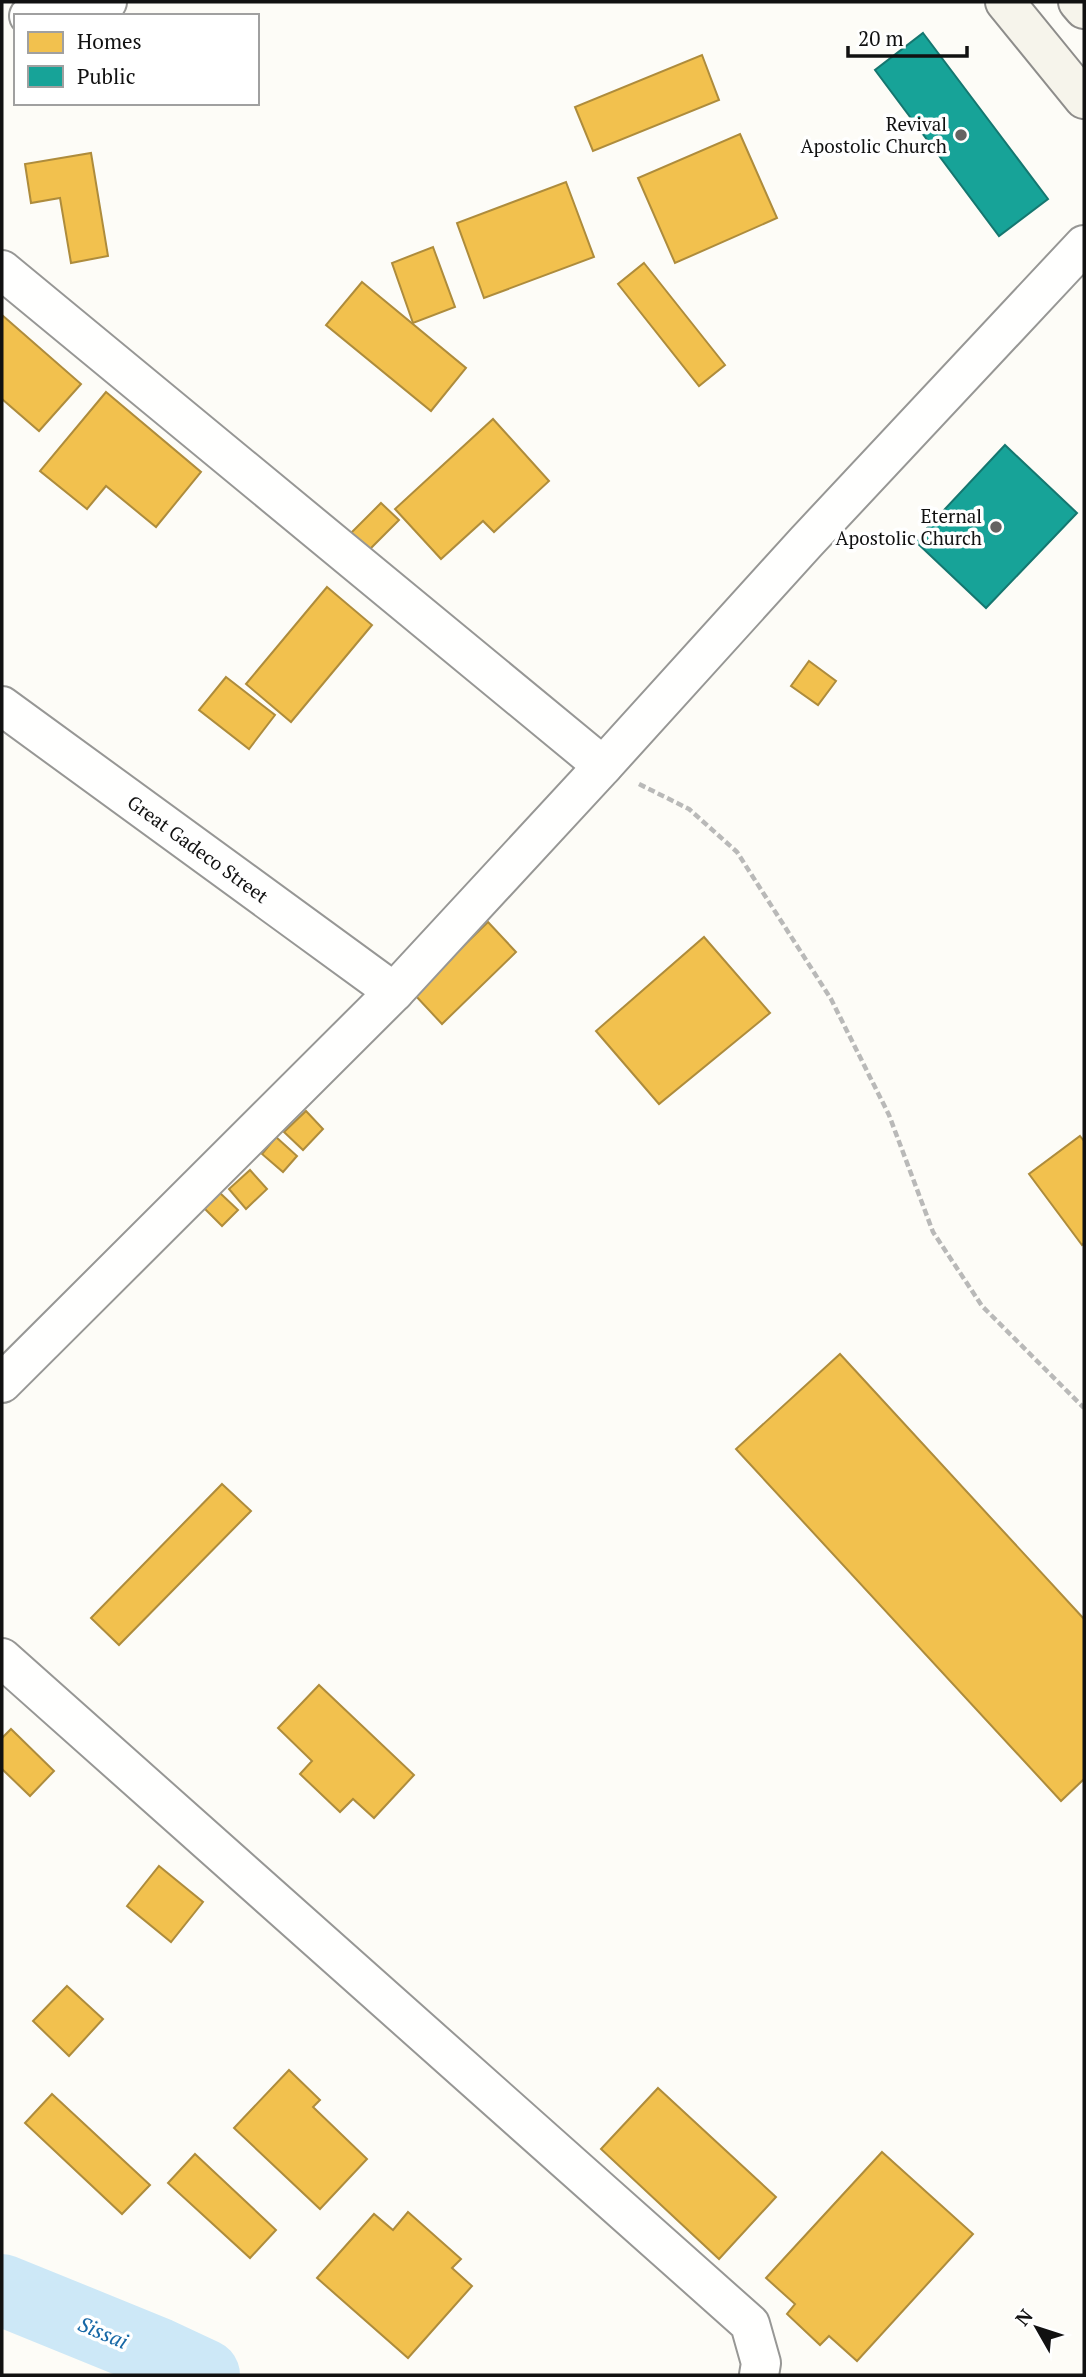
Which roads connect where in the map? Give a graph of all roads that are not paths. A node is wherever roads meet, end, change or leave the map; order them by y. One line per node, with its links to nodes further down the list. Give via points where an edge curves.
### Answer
1 (107, 2): 5 (street)
2 (1005, 2): 6 (street)
3 (1078, 2): 4 (street)
4 (1084, 9)
5 (40, 14)
6 (1084, 99)
7 (1084, 245): 10 (street)
8 (2, 270): 10 (street)
9 (2, 706): 11 (street, Great Gadeco Street)
10 (603, 766): 11 (street)
11 (394, 992): 12 (street)
12 (2, 1383)
13 (2, 1658): 14 (street, via 750,2324 761,2363)
14 (759, 2375)

